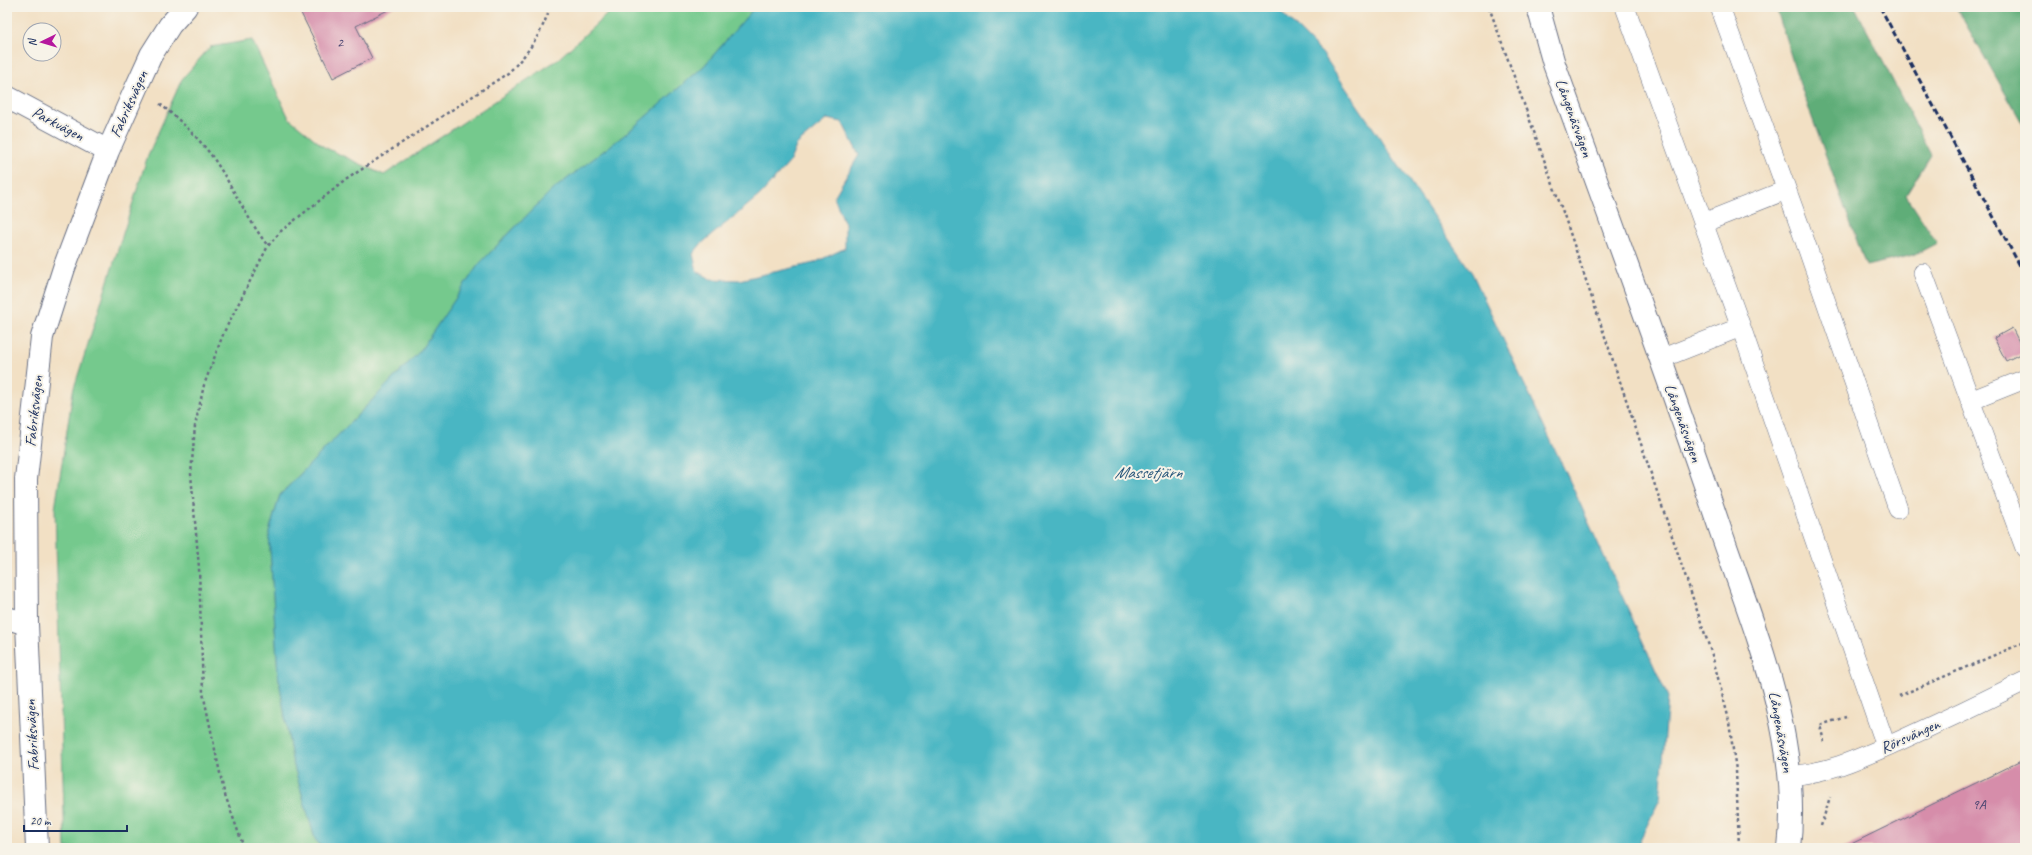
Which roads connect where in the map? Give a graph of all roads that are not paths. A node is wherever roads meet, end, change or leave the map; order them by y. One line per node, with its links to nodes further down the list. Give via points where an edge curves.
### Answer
1 (186, 7): 6 (street, Fabriksvägen, via 170,25 151,55)
2 (1538, 7): 11 (street, Långenäsvägen, via 1554,64)
3 (1624, 7): 8 (lane)
4 (1720, 7): 7 (lane)
5 (7, 97): 6 (street, Parkvägen)
6 (108, 151): 16 (street, Fabriksvägen, via 64,268 42,336 26,479)
7 (1786, 190): 8 (lane); 14 (lane)
8 (1703, 223): 10 (lane)
9 (1923, 274): 13 (lane)
10 (1741, 327): 11 (lane); 18 (lane)
11 (1660, 359): 19 (street, Långenäsvägen, via 1772,683 1783,732)
12 (2025, 379): 13 (lane)
13 (1970, 401): 15 (lane)
14 (1898, 509)
15 (2025, 548)
16 (17, 621): 20 (street, Fabriksvägen)
17 (2025, 681): 18 (lane, Rörsvängen, via 1970,710)
18 (1886, 746): 19 (lane, Rörsvängen, via 1830,770)
19 (1789, 776): 21 (street, Långenäsvägen)
20 (37, 848)
21 (1789, 848)

